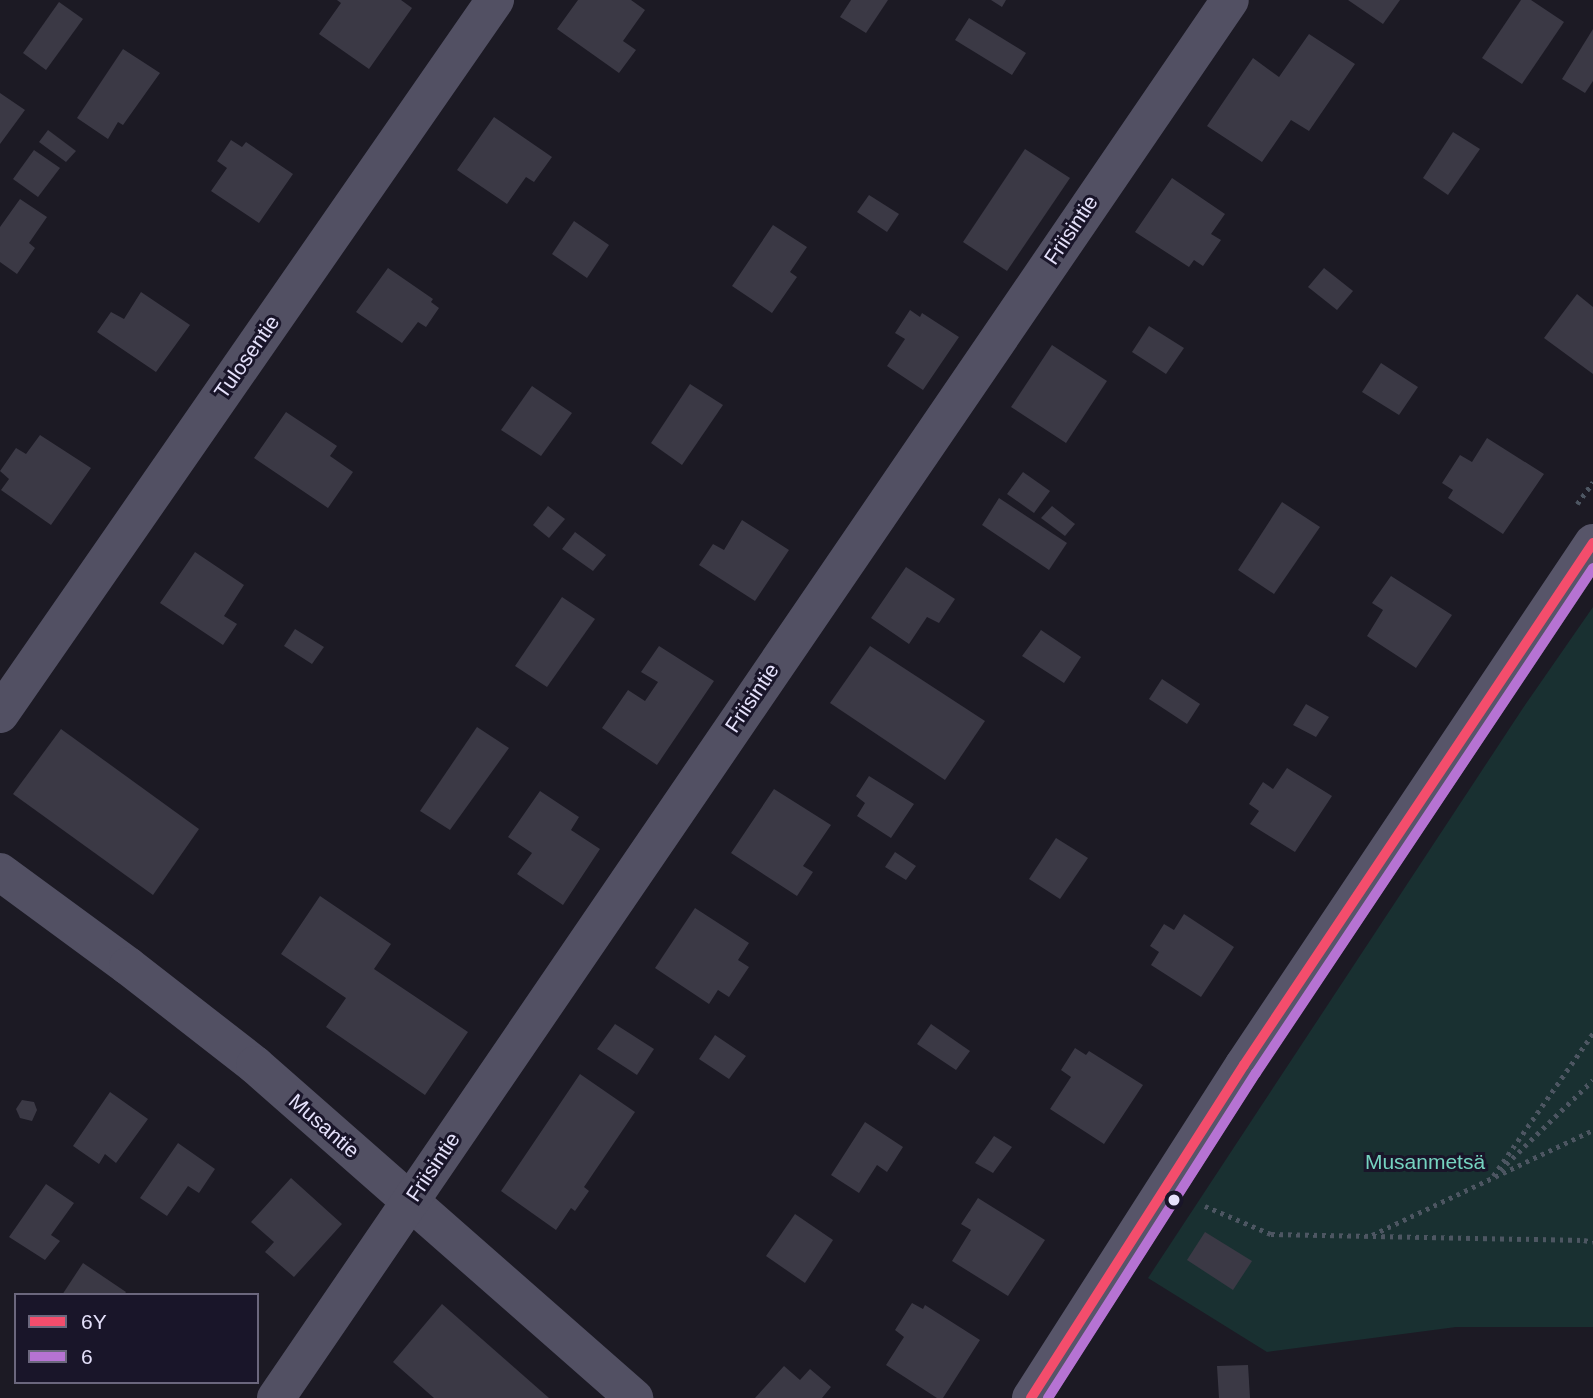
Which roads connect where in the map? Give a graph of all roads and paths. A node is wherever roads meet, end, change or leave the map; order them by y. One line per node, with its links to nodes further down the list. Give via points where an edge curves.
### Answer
1 (495, 0): 4 (street, Tulosentie)
2 (1230, 0): 11 (street, Friisintie)
3 (1593, 543): 10 (main road)
4 (0, 714)
5 (0, 872): 11 (street, Musantie, via 255,1065)
6 (1593, 1033): 9 (path)
7 (1593, 1080): 9 (path)
8 (1593, 1130): 9 (path)
9 (1492, 1178): 12 (path)
10 (1167, 1189): 12 (path, via 1271,1234); 16 (main road)
11 (410, 1200): 14 (street, Friisintie); 15 (street, Musantie)
12 (1371, 1236): 13 (path)
13 (1593, 1242)
14 (276, 1398)
15 (634, 1398)
16 (1031, 1398)

